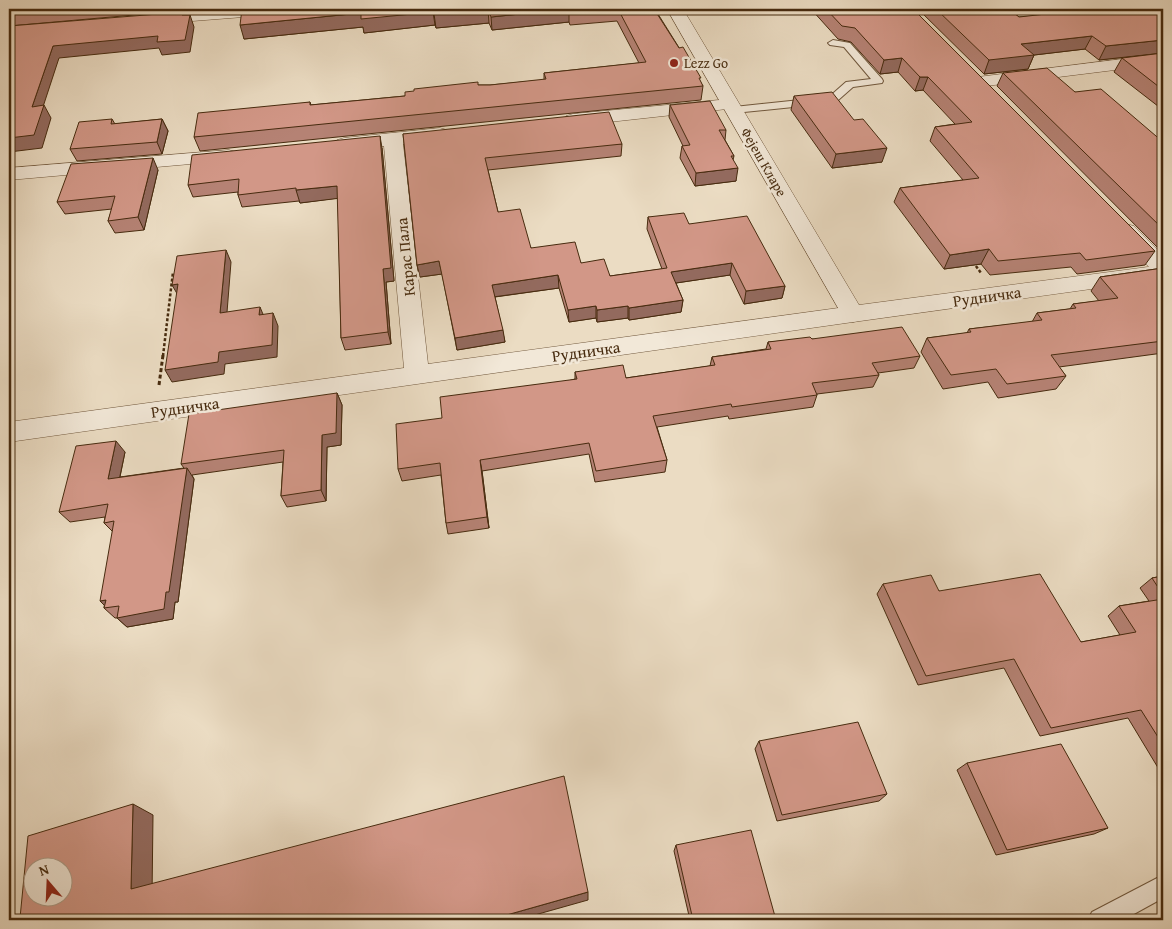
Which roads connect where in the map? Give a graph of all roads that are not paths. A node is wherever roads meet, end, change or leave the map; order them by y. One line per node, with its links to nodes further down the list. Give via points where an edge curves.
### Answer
1 (282, 9): 3 (street)
2 (675, 9): 10 (street, Фејеш Кларе)
3 (223, 11): 4 (street)
4 (143, 20)
5 (833, 43): 10 (lane, via 847,45 878,81 850,84 832,100)
6 (1163, 59): 8 (street)
7 (964, 67): 8 (street)
8 (978, 82): 9 (street)
9 (992, 96)
10 (732, 107): 11 (street); 20 (street, Фејеш Кларе)
11 (552, 122)
12 (463, 132): 13 (street)
13 (393, 139): 14 (street); 21 (street, Карас Пала)
14 (325, 146)
15 (246, 154): 16 (street)
16 (9, 174)
17 (1111, 216): 18 (street)
18 (1163, 268)
19 (1163, 272): 20 (street, Рудничка)
20 (853, 314): 21 (street, Рудничка)
21 (417, 374): 22 (street, Рудничка)
22 (9, 432)
23 (1163, 886): 24 (lane)
24 (1100, 920)

